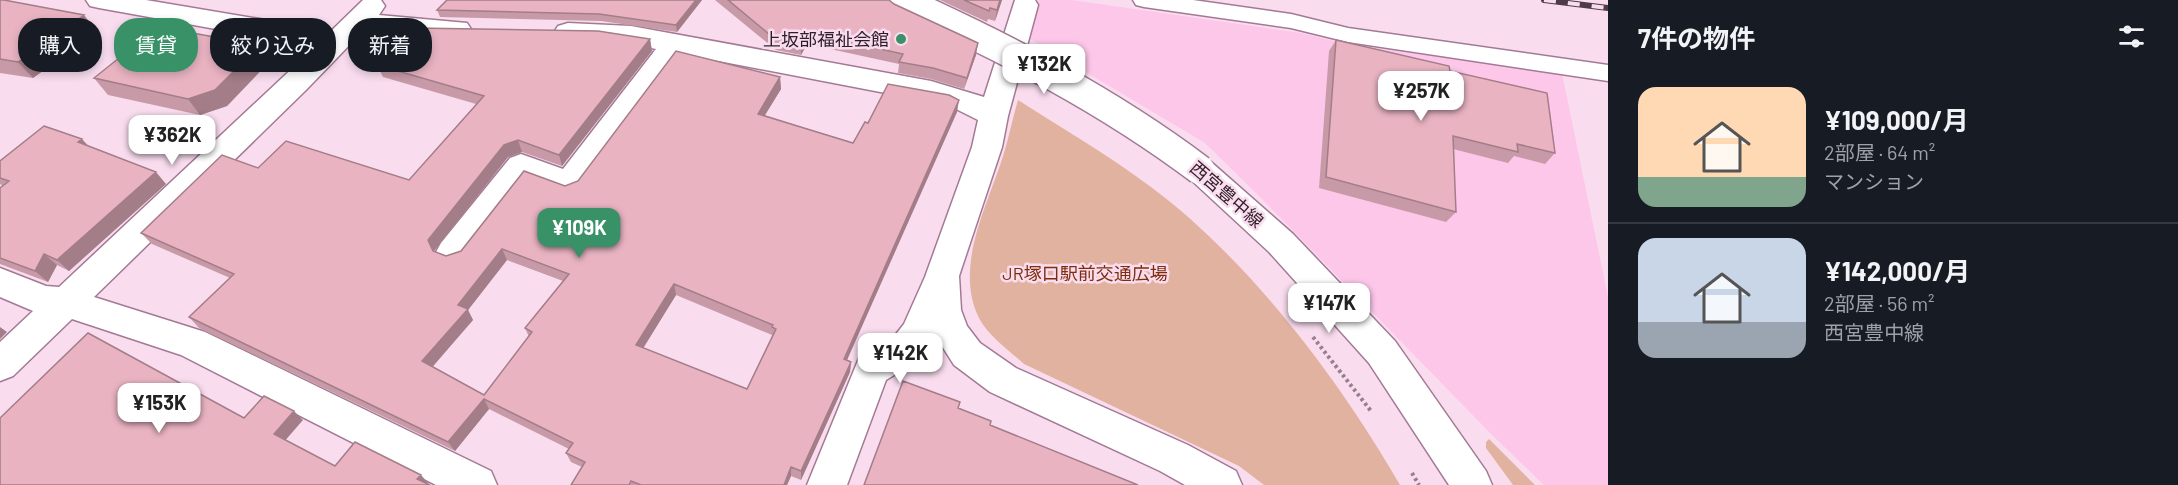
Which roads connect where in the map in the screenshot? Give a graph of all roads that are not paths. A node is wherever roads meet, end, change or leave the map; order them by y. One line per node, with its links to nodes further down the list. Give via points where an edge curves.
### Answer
1 (99, 0): 5 (street, via 302,37)
2 (900, 0): 21 (street, 西宮豊中線, bridge, via 1073,84 1126,116 1200,170 1281,243 1382,352)
3 (1144, 0): 11 (street)
4 (1026, 3): 12 (street)
5 (348, 23)
6 (348, 29): 16 (street)
7 (432, 29): 8 (street)
8 (481, 30)
9 (541, 31): 10 (street, via 600,32)
10 (675, 43): 12 (street, via 956,96); 13 (street, via 569,183 521,166)
11 (1608, 73)
12 (993, 116): 14 (street, via 987,147)
13 (453, 252)
14 (942, 276): 19 (street, via 918,333 906,349 872,369); 20 (street, via 944,310 952,333 967,354 1003,380 1174,458)
15 (0, 282): 16 (street, via 44,300)
16 (65, 302): 17 (street); 18 (street, via 192,343)
17 (0, 365)
18 (477, 485)
19 (827, 485)
20 (1222, 485)
21 (1472, 485)

